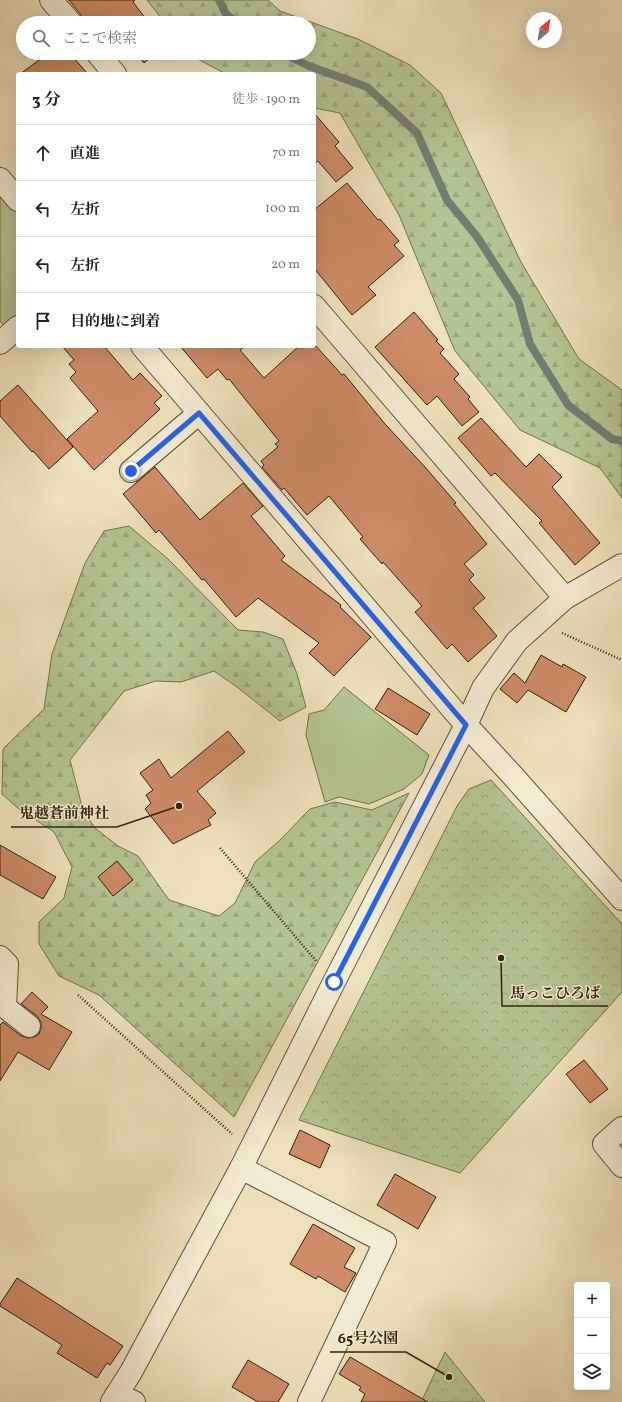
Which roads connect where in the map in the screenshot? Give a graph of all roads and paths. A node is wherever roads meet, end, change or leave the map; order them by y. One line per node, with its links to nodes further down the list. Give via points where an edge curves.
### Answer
1 (51, 0): 2 (street)
2 (65, 16)
3 (103, 60): 4 (street)
4 (113, 72)
5 (0, 179): 6 (street)
6 (16, 198)
7 (316, 308): 14 (street)
8 (16, 329): 9 (street)
9 (0, 343)
10 (144, 348): 11 (street)
11 (199, 413): 12 (street); 17 (street)
12 (131, 471)
13 (622, 564): 14 (street)
14 (565, 598): 15 (street)
15 (538, 622): 16 (path); 17 (street, via 517,641 483,688)
16 (622, 660)
17 (466, 725): 19 (street); 21 (street)
18 (220, 848): 21 (path)
19 (622, 899)
20 (0, 957): 23 (street, via 7,964 5,1007)
21 (334, 982): 25 (street)
22 (78, 996): 25 (path)
23 (29, 1026)
24 (622, 1128): 26 (street, via 604,1144)
25 (245, 1159): 27 (street, via 131,1372); 28 (street, via 384,1242)
26 (622, 1166)
27 (121, 1400)
28 (308, 1402)

